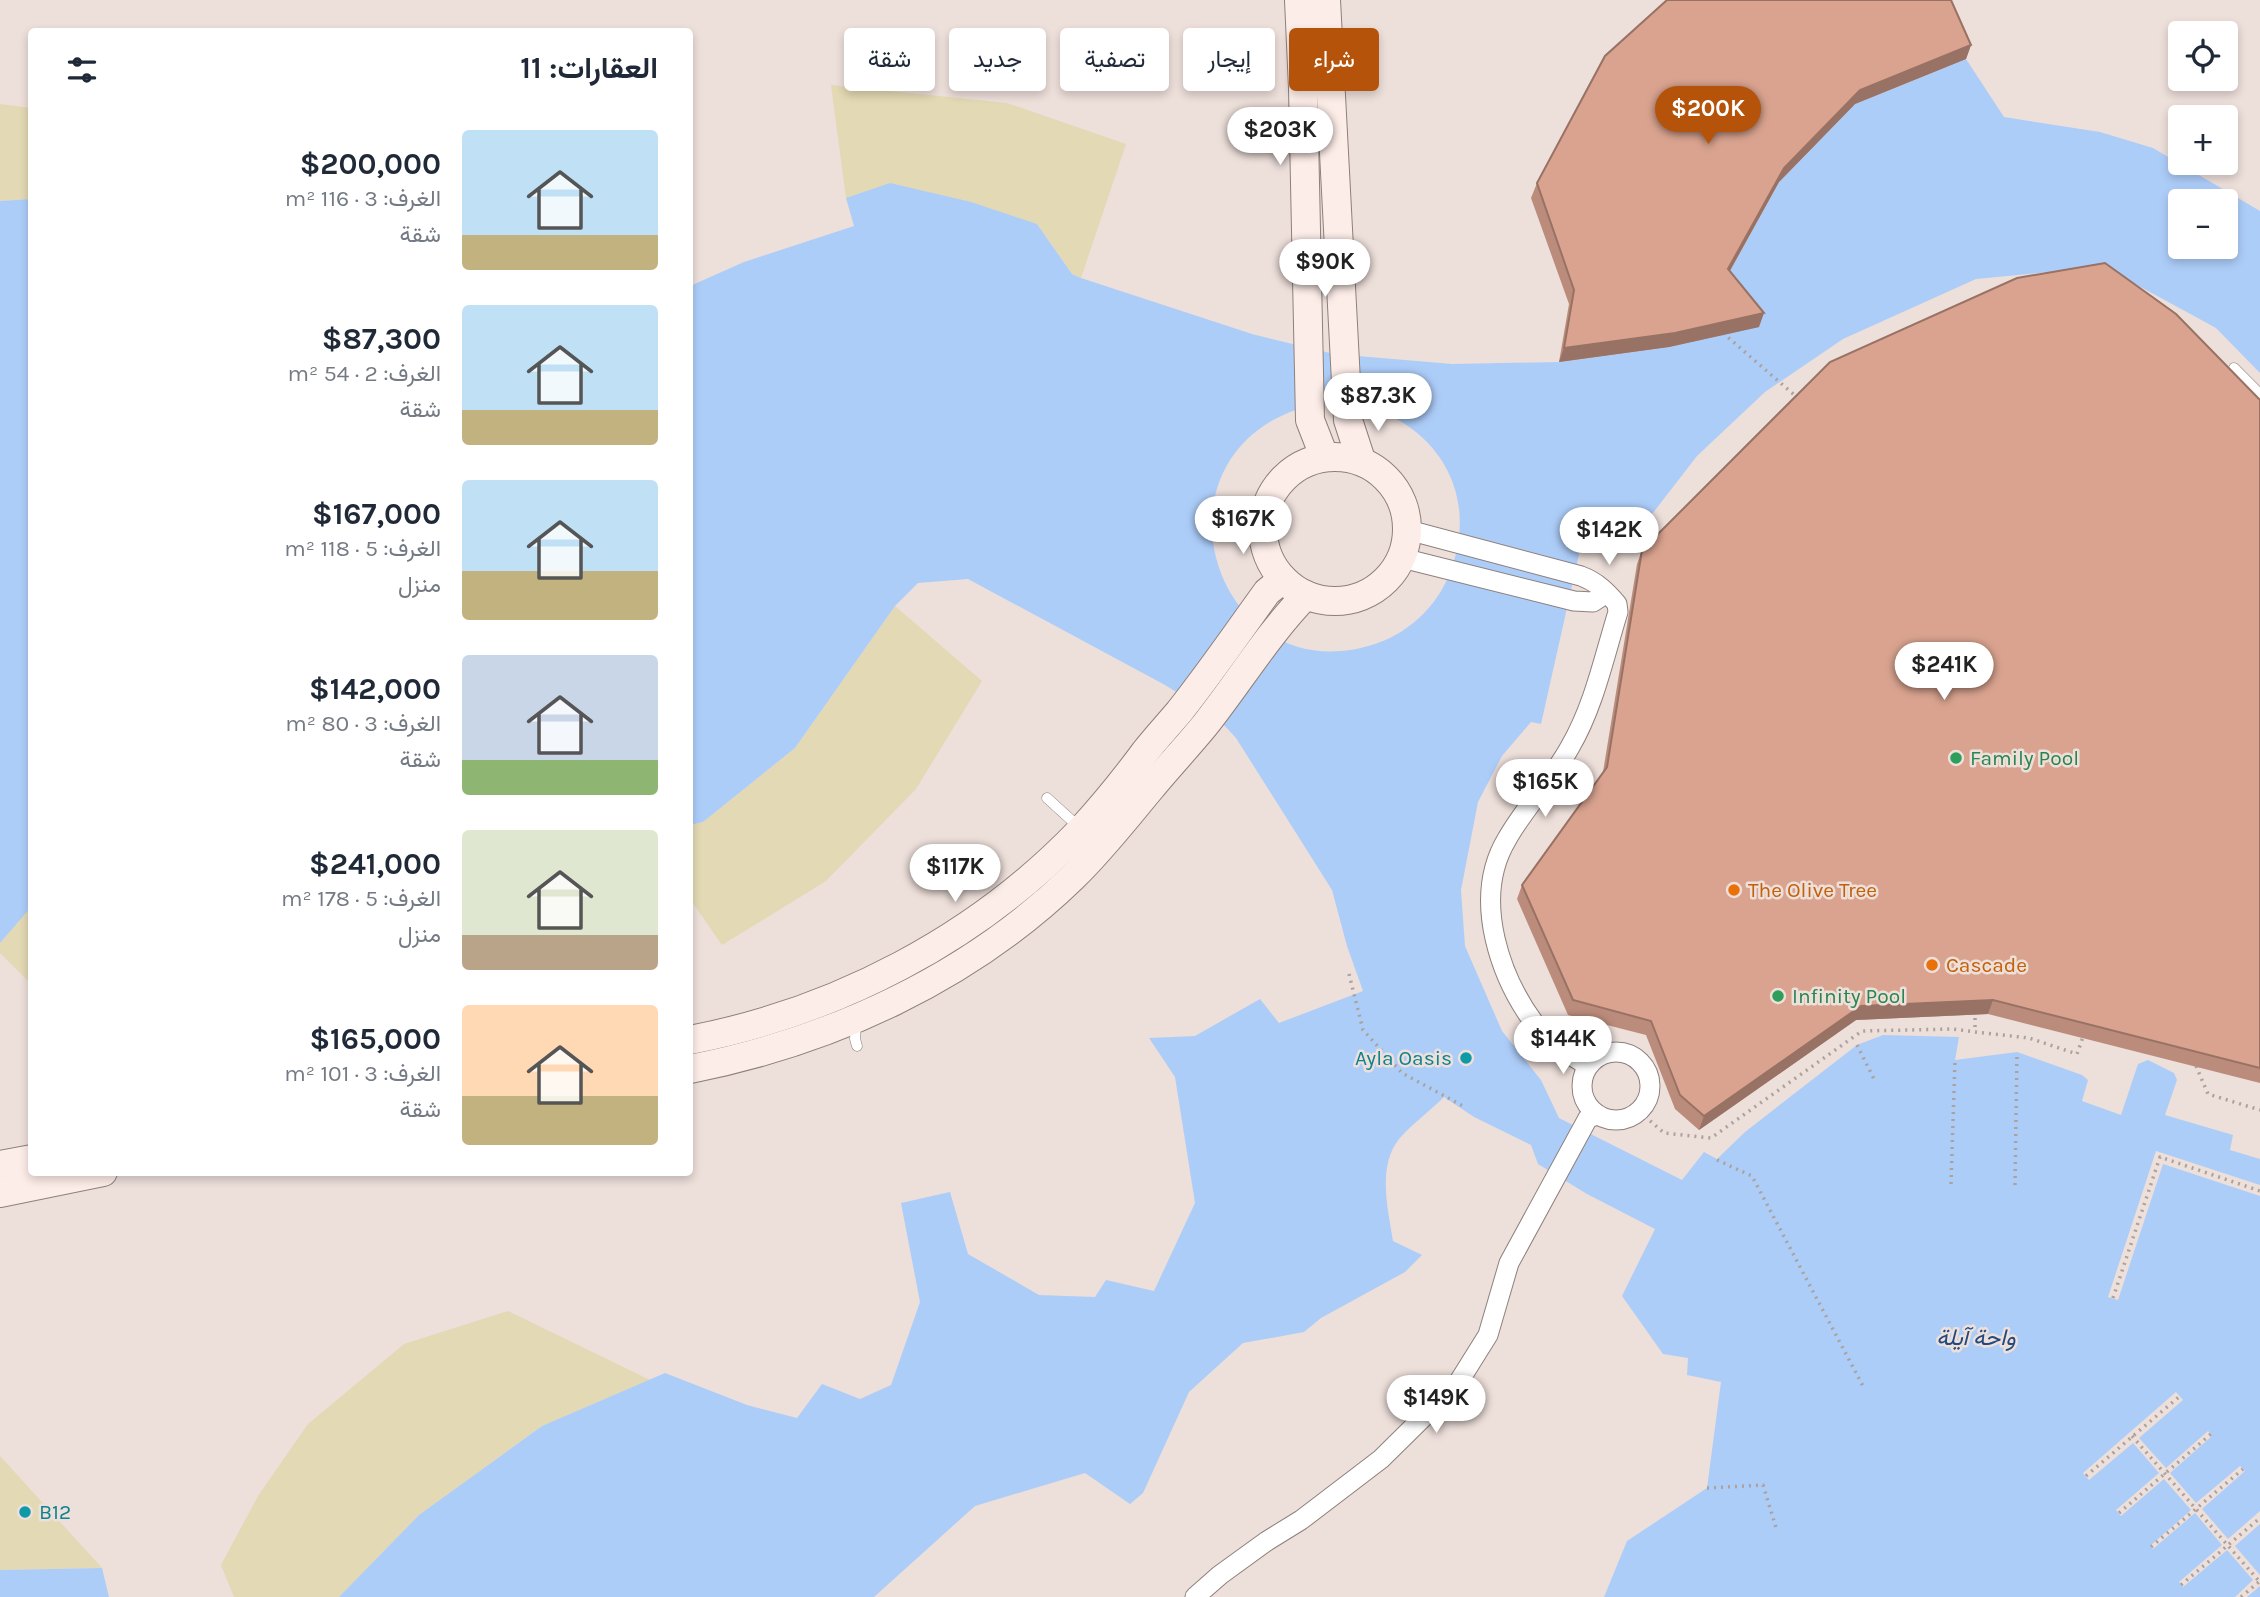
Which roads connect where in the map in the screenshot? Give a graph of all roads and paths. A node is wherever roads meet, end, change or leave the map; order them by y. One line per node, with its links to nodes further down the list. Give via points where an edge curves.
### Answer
1 (1299, 0): 3 (street)
2 (1326, 0): 4 (street)
3 (1307, 328): 4 (street); 9 (street, via 1310,420)
4 (1343, 329): 10 (street, via 1348,420)
5 (1721, 331): 8 (path)
6 (2223, 393): 7 (lane, via 2234,368)
7 (2260, 394)
8 (1800, 399)
9 (1324, 457): 10 (street); 13 (street, via 1288,473 1267,506 1265,545)
10 (1361, 460): 11 (street, via 1396,488)
11 (1416, 533): 12 (street); 14 (street, via 1581,576 1597,583)
12 (1411, 559): 13 (street, via 1361,596 1333,601); 14 (street, via 1574,601 1593,602)
13 (1288, 593): 16 (street, via 1180,711); 16 (street, via 1205,724)
14 (1605, 594): 26 (street, via 1617,604 1618,612 1584,717 1570,748 1506,841 1492,879 1492,920 1499,958 1518,996 1542,1034)
15 (1047, 798): 16 (lane)
16 (1090, 839): 21 (street, via 930,949 825,1001); 27 (street, via 1074,877 1009,932 857,1033)
17 (1349, 974): 29 (path, via 1363,1030 1402,1073)
18 (1975, 1004): 20 (path)
19 (2087, 1026): 20 (path, via 2077,1054 2029,1038)
20 (1975, 1032): 31 (path, via 1862,1031 1711,1139 1664,1133)
21 (693, 1039)
22 (1857, 1045): 28 (path)
23 (2017, 1052): 38 (path)
24 (1955, 1060): 37 (path)
25 (2190, 1062): 30 (path, via 2198,1068 2208,1094)
26 (1588, 1066): 31 (street, via 1610,1052 1636,1057 1650,1079 1650,1092); 32 (street, via 1583,1093)
27 (693, 1068)
28 (1875, 1081)
29 (1464, 1106)
30 (2260, 1110)
31 (1638, 1114): 32 (street, via 1610,1120)
32 (1593, 1116): 58 (street, via 1509,1263 1488,1335 1458,1383 1381,1460)
33 (28, 1160): 35 (street)
34 (1717, 1160): 42 (path, via 1752,1176)
35 (0, 1165)
36 (82, 1176): 40 (street)
37 (1951, 1184)
38 (2015, 1185)
39 (2260, 1191): 41 (path, via 2160,1157)
40 (0, 1192)
41 (2113, 1298)
42 (1864, 1388)
43 (2180, 1396): 45 (path)
44 (2211, 1434): 47 (path)
45 (2132, 1436): 47 (path); 48 (path)
46 (2243, 1469): 50 (path)
47 (2165, 1474): 50 (path); 51 (path)
48 (2086, 1476)
49 (1707, 1488): 53 (path, via 1763,1485)
50 (2196, 1509): 54 (path); 55 (path)
51 (2119, 1513)
52 (2260, 1518): 54 (path)
53 (1777, 1531)
54 (2228, 1545): 56 (path); 57 (path)
55 (2151, 1547)
56 (2260, 1581): 59 (path)
57 (2181, 1585)
58 (1195, 1597)
59 (2241, 1597)

